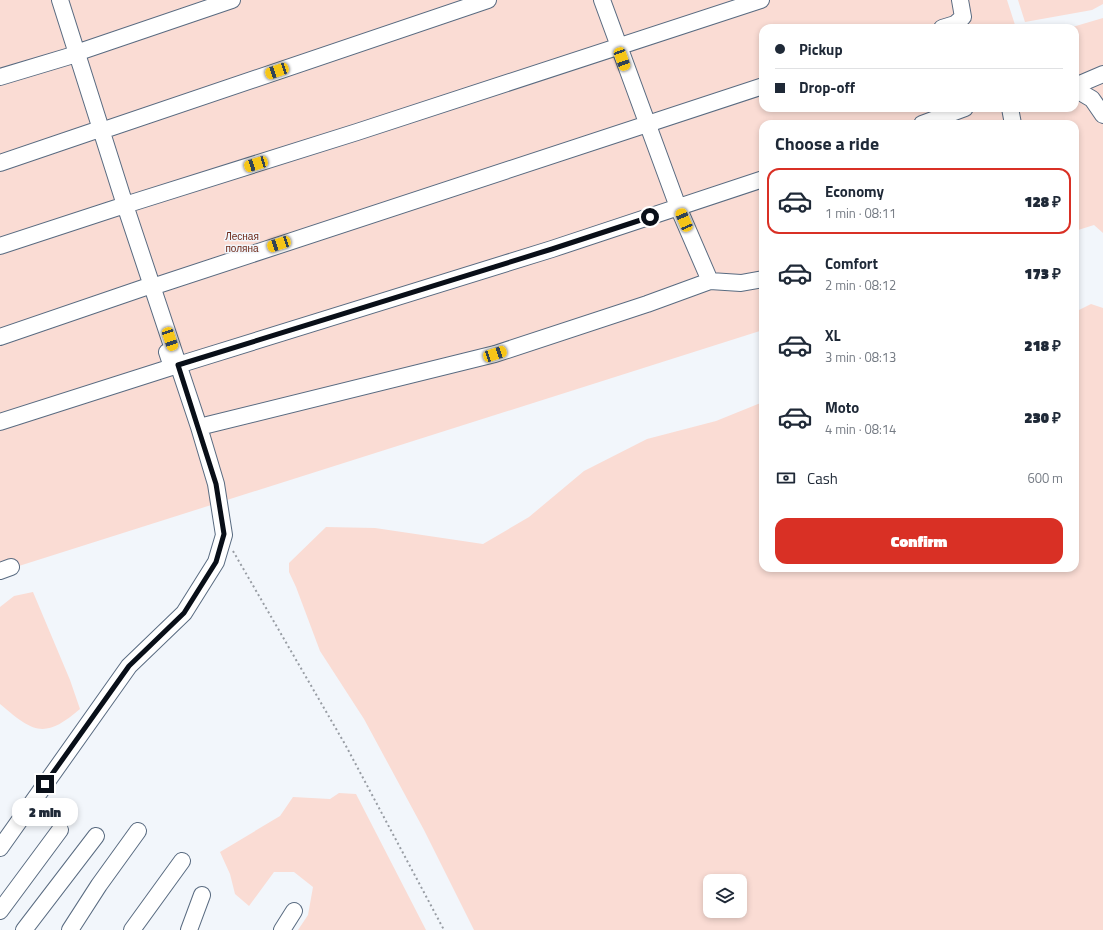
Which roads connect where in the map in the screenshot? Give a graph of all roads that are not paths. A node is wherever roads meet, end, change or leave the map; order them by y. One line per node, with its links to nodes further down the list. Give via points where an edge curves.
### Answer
1 (52, 0): 10 (street)
2 (60, 0): 10 (street)
3 (232, 0): 10 (street)
4 (488, 0): 20 (street)
5 (602, 0): 9 (street)
6 (761, 0): 9 (street)
7 (960, 0): 8 (street, via 963,17)
8 (955, 24)
9 (618, 46): 19 (street); 23 (street)
10 (73, 54): 12 (street); 20 (street)
11 (1103, 74): 13 (street)
12 (0, 77)
13 (1079, 86)
14 (759, 87): 19 (street)
15 (1079, 91): 17 (street, via 1092,99)
16 (954, 112): 18 (street)
17 (1103, 115)
18 (933, 120)
19 (647, 124): 24 (street); 28 (street)
20 (97, 131): 21 (street); 23 (street)
21 (0, 163)
22 (759, 180): 24 (street)
23 (122, 206): 25 (street); 28 (street)
24 (678, 208): 27 (street); 30 (street)
25 (0, 246)
26 (759, 280): 27 (street, via 741,283)
27 (710, 281): 32 (street, via 495,354)
28 (149, 287): 29 (street); 30 (street); 31 (street, via 172,367)
29 (0, 337)
30 (178, 365): 32 (street)
31 (0, 422)
32 (199, 427): 36 (street, via 216,484 224,534 216,562 184,613 129,666)
33 (60, 830): 39 (street)
34 (138, 831): 42 (street)
35 (96, 836): 41 (street)
36 (0, 848)
37 (182, 861): 43 (street)
38 (202, 895): 44 (street)
39 (0, 911)
40 (294, 911): 45 (street)
41 (24, 930)
42 (70, 930)
43 (132, 930)
44 (189, 930)
45 (282, 930)

